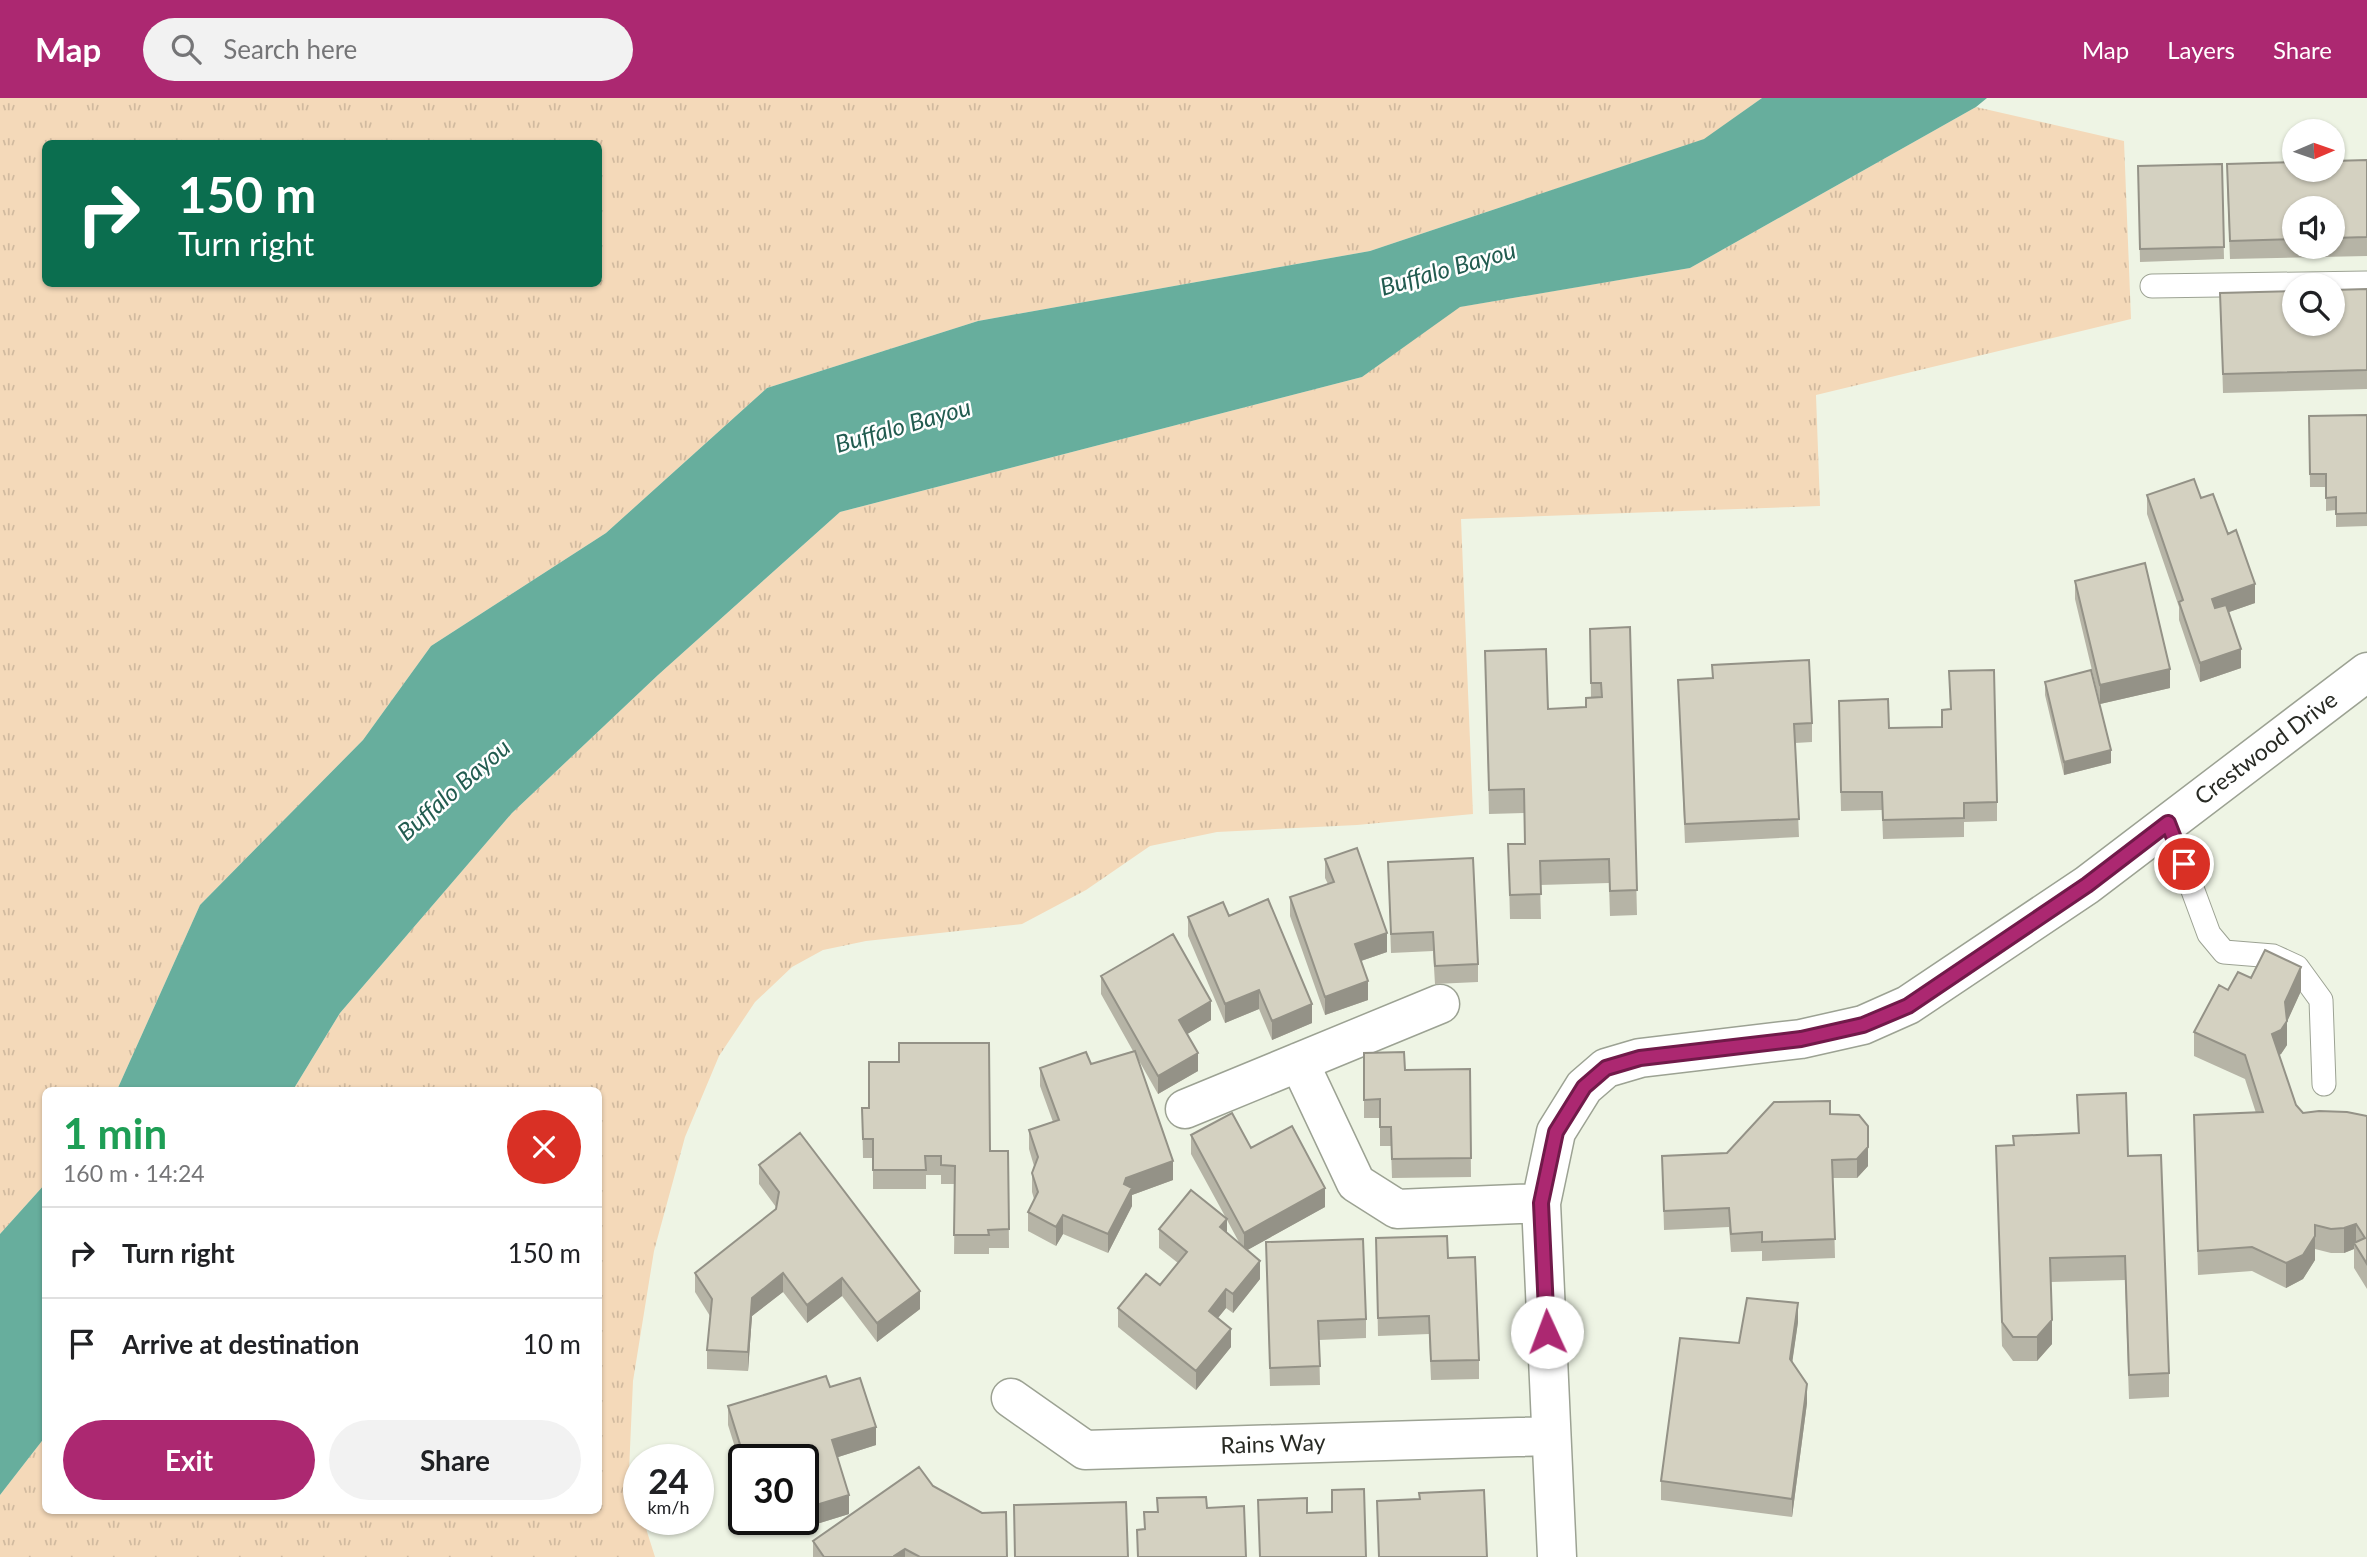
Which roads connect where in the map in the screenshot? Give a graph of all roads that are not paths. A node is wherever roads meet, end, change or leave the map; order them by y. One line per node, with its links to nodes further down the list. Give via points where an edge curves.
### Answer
1 (2367, 283): 2 (lane)
2 (2152, 286)
3 (2367, 672): 4 (street, Crestwood Drive)
4 (2168, 823): 7 (lane, via 2209,934 2224,952 2273,956 2297,967 2321,1000); 9 (street, Crestwood Drive, via 2087,885 1908,1006 1863,1025 1801,1039 1640,1058 1606,1068 1584,1087 1556,1132)
5 (1440, 1004): 6 (street)
6 (1299, 1062): 8 (street); 9 (street, via 1356,1183 1398,1209)
7 (2324, 1084)
8 (1185, 1109)
9 (1541, 1203): 11 (street, Crestwood Drive)
10 (1011, 1398): 11 (street, Rains Way, via 1085,1450)
11 (1551, 1436): 12 (street, Crestwood Drive)
12 (1557, 1557)

